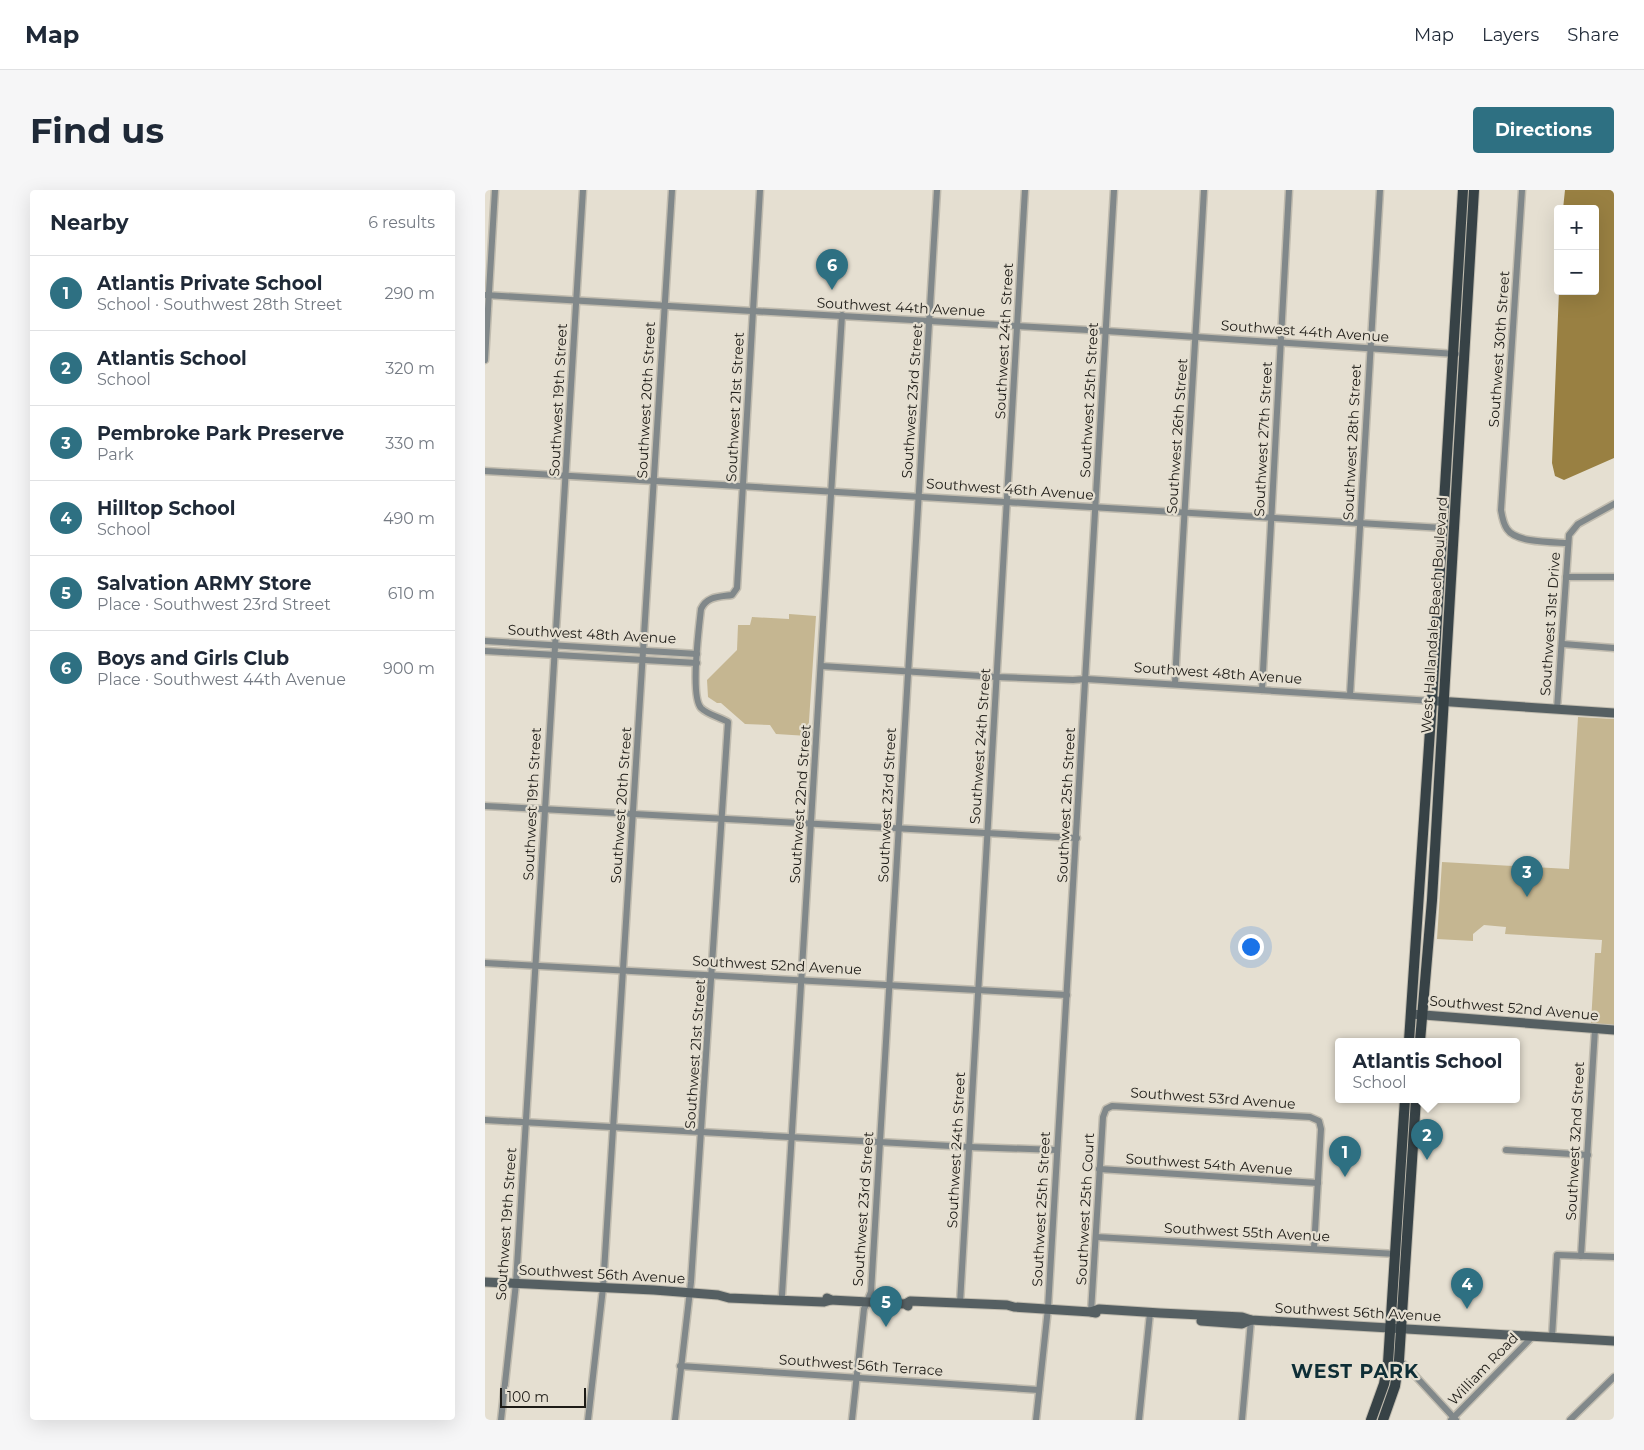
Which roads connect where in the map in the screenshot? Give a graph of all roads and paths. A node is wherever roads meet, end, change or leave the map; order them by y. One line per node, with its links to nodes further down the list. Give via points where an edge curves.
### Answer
1 (495, 190): 16 (street)
2 (583, 190): 17 (street, Southwest 19th Street)
3 (672, 190): 18 (street, Southwest 20th Street)
4 (759, 190): 19 (street, Southwest 21st Street)
5 (937, 190): 21 (street, Southwest 23rd Street)
6 (1025, 190): 22 (street, Southwest 24th Street)
7 (1114, 190): 23 (street, Southwest 25th Street)
8 (1204, 190): 24 (street, Southwest 26th Street)
9 (1289, 190): 25 (street, Southwest 27th Street)
10 (1379, 190): 26 (street, Southwest 28th Street)
11 (1463, 190): 27 (main road, West Hallandale Beach Boulevard)
12 (1469, 190): 15 (main road)
13 (1474, 190): 15 (main road, West Hallandale Beach Boulevard)
14 (1522, 190): 45 (street, Southwest 30th Street, via 1501,510 1507,529 1520,538)
15 (1473, 209): 28 (main road, West Hallandale Beach Boulevard)
16 (487, 295): 17 (street, Southwest 44th Avenue); 29 (street)
17 (576, 301): 18 (street, Southwest 44th Avenue); 32 (street, Southwest 19th Street)
18 (664, 306): 19 (street, Southwest 44th Avenue); 33 (street, Southwest 20th Street)
19 (752, 311): 20 (street, Southwest 44th Avenue); 34 (street, Southwest 21st Street)
20 (842, 315): 21 (street, Southwest 44th Avenue); 35 (street, Southwest 22nd Street)
21 (930, 320): 22 (street, Southwest 44th Avenue); 36 (street, Southwest 23rd Street)
22 (1018, 326): 23 (street, Southwest 44th Avenue); 37 (street, Southwest 24th Street)
23 (1106, 331): 24 (street, Southwest 44th Avenue); 39 (street, Southwest 25th Street)
24 (1196, 336): 25 (street, Southwest 44th Avenue); 40 (street, Southwest 26th Street)
25 (1281, 342): 26 (street, Southwest 44th Avenue); 41 (street, Southwest 27th Street)
26 (1370, 348): 27 (street, Southwest 44th Avenue); 42 (street, Southwest 28th Street)
27 (1453, 353): 28 (street, Southwest 44th Avenue); 31 (main road, West Hallandale Beach Boulevard)
28 (1464, 354): 43 (main road, West Hallandale Beach Boulevard)
29 (485, 360)
30 (485, 471): 32 (street, Southwest 46th Avenue)
31 (1446, 471): 43 (main road, via 1450,480 1448,517); 44 (main road, West Hallandale Beach Boulevard)
32 (566, 476): 33 (street, Southwest 46th Avenue); 51 (street, Southwest 19th Street)
33 (654, 480): 34 (street, Southwest 46th Avenue); 54 (street, Southwest 20th Street)
34 (743, 486): 35 (street, Southwest 46th Avenue); 55 (street, Southwest 21st Street, via 737,588 733,595 704,602)
35 (831, 490): 36 (street, Southwest 46th Avenue); 59 (street, Southwest 22nd Street)
36 (919, 496): 37 (street, Southwest 46th Avenue); 60 (street, Southwest 23rd Street)
37 (1007, 502): 39 (street, Southwest 46th Avenue); 61 (street, Southwest 24th Street)
38 (1614, 504): 45 (street, Southwest 31st Drive, via 1578,524 1569,534)
39 (1095, 507): 40 (street, Southwest 46th Avenue); 62 (street, Southwest 25th Street)
40 (1184, 512): 41 (street, Southwest 46th Avenue); 63 (street, Southwest 26th Street)
41 (1271, 517): 42 (street, Southwest 46th Avenue); 64 (street, Southwest 27th Street)
42 (1360, 523): 44 (street, Southwest 46th Avenue); 65 (street, Southwest 28th Street)
43 (1454, 527): 48 (main road, West Hallandale Beach Boulevard)
44 (1443, 528): 48 (main road, via 1448,541 1446,581); 66 (main road, West Hallandale Beach Boulevard)
45 (1568, 543): 46 (street, Southwest 31st Drive)
46 (1566, 576): 47 (street); 50 (street, Southwest 31st Drive)
47 (1614, 577)
48 (1450, 594): 66 (main road, West Hallandale Beach Boulevard)
49 (485, 641): 51 (street, Southwest 48th Avenue)
50 (1563, 644): 52 (street); 67 (street, Southwest 31st Drive)
51 (554, 646): 54 (street, Southwest 48th Avenue); 56 (street, Southwest 19th Street)
52 (1614, 648)
53 (485, 651): 56 (street, Southwest 48th Avenue)
54 (643, 651): 55 (street, Southwest 48th Avenue); 57 (street, Southwest 20th Street)
55 (697, 654): 58 (street)
56 (554, 655): 57 (street, Southwest 48th Avenue); 70 (street, Southwest 19th Street)
57 (643, 661): 58 (street, Southwest 48th Avenue); 71 (street, Southwest 20th Street)
58 (697, 662): 72 (street, Southwest 21st Street, via 695,694 699,706 728,722)
59 (821, 666): 60 (street, Southwest 48th Avenue); 73 (street, Southwest 22nd Street)
60 (908, 671): 61 (street, Southwest 48th Avenue); 74 (street, Southwest 23rd Street)
61 (997, 677): 62 (street, Southwest 48th Avenue); 75 (street, Southwest 24th Street)
62 (1086, 679): 63 (street, Southwest 48th Avenue); 76 (street, Southwest 25th Street)
63 (1175, 684): 64 (street, Southwest 48th Avenue)
64 (1262, 690): 65 (street, Southwest 48th Avenue)
65 (1350, 695): 66 (street, Southwest 48th Avenue)
66 (1437, 701): 67 (street, Southwest 48th Avenue); 77 (main road, West Hallandale Beach Boulevard); 78 (main road, West Hallandale Beach Boulevard)
67 (1557, 709): 68 (street, Southwest 48th Avenue)
68 (1614, 713)
69 (485, 806): 70 (street)
70 (545, 808): 71 (street); 80 (street, Southwest 19th Street)
71 (633, 813): 72 (street); 81 (street, Southwest 20th Street)
72 (722, 818): 73 (street); 82 (street, Southwest 21st Street)
73 (811, 823): 74 (street); 83 (street, Southwest 22nd Street)
74 (899, 828): 75 (street); 84 (street, Southwest 23rd Street)
75 (987, 834): 76 (street); 85 (street, Southwest 24th Street)
76 (1077, 838): 86 (street, Southwest 25th Street)
77 (1431, 900): 78 (main road); 88 (main road, West Hallandale Beach Boulevard)
78 (1419, 919): 87 (main road, West Hallandale Beach Boulevard)
79 (485, 964): 80 (street, Southwest 52nd Avenue)
80 (535, 966): 81 (street, Southwest 52nd Avenue); 97 (street, Southwest 19th Street)
81 (624, 970): 82 (street, Southwest 52nd Avenue); 98 (street, Southwest 20th Street)
82 (713, 976): 83 (street, Southwest 52nd Avenue); 99 (street, Southwest 21st Street)
83 (801, 980): 84 (street, Southwest 52nd Avenue); 100 (street, Southwest 22nd Street)
84 (890, 986): 85 (street, Southwest 52nd Avenue); 101 (street, Southwest 23rd Street)
85 (978, 990): 86 (street, Southwest 52nd Avenue); 102 (street, Southwest 24th Street)
86 (1067, 995): 103 (street, Southwest 25th Street)
87 (1411, 1014): 88 (street, Southwest 52nd Avenue); 91 (main road, West Hallandale Beach Boulevard)
88 (1422, 1015): 89 (street, Southwest 52nd Avenue); 92 (main road, West Hallandale Beach Boulevard)
89 (1595, 1028): 90 (street, Southwest 52nd Avenue); 105 (street, Southwest 32nd Street)
90 (1614, 1030)
91 (1409, 1038)
92 (1420, 1038)
93 (1405, 1103): 110 (main road)
94 (1416, 1103): 128 (main road)
95 (1106, 1109): 106 (street, Southwest 25th Court); 107 (street, Southwest 53rd Avenue, via 1127,1106 1310,1117 1319,1121 1321,1129)
96 (485, 1120): 97 (street)
97 (525, 1122): 98 (street); 114 (street, Southwest 19th Street)
98 (612, 1126): 99 (street); 115 (street, Southwest 20th Street)
99 (702, 1132): 100 (street); 116 (street, Southwest 21st Street)
100 (791, 1138): 101 (street); 117 (street, Southwest 22nd Street)
101 (880, 1142): 102 (street); 120 (street, Southwest 23rd Street)
102 (969, 1147): 103 (street); 121 (street, Southwest 24th Street)
103 (1057, 1150): 124 (street, Southwest 25th Street)
104 (1506, 1150): 105 (street)
105 (1588, 1155): 111 (street, Southwest 32nd Street)
106 (1099, 1169): 107 (street, Southwest 54th Avenue); 108 (street, Southwest 25th Court)
107 (1318, 1183): 109 (street)
108 (1096, 1236): 109 (street, Southwest 55th Avenue); 125 (street, Southwest 25th Court)
109 (1314, 1248): 110 (street, Southwest 55th Avenue)
110 (1396, 1254): 128 (main road)
111 (1581, 1256): 112 (street); 130 (street, via 1557,1255)
112 (1614, 1257)
113 (485, 1282): 114 (street, Southwest 56th Avenue)
114 (516, 1283): 115 (street, Southwest 56th Avenue); 138 (street, Southwest 19th Street)
115 (603, 1288): 116 (street, Southwest 56th Avenue); 139 (street, Southwest 20th Street)
116 (690, 1293): 118 (street, Southwest 56th Avenue); 133 (street, Southwest 21st Street)
117 (782, 1294): 118 (street, Southwest 56th Avenue, via 728,1292); 119 (street, Southwest 56th Avenue)
118 (718, 1295): 119 (street, Southwest 56th Avenue, via 729,1298)
119 (831, 1300): 120 (street, Southwest 56th Avenue)
120 (868, 1302): 122 (street, Southwest 56th Avenue); 134 (street, Southwest 23rd Street, via 864,1310)
121 (960, 1303): 122 (street, Southwest 56th Avenue); 123 (street, Southwest 56th Avenue)
122 (905, 1304): 123 (street, Southwest 56th Avenue, via 910,1307 1007,1311)
123 (1014, 1307): 124 (street, Southwest 56th Avenue)
124 (1048, 1308): 125 (street, Southwest 56th Avenue); 136 (street, Southwest 25th Street)
125 (1091, 1312): 126 (street, Southwest 56th Avenue, via 1099,1309)
126 (1149, 1315): 127 (street, Southwest 56th Avenue, via 1242,1317); 143 (street)
127 (1251, 1320): 128 (street, Southwest 56th Avenue); 144 (street)
128 (1396, 1328): 129 (street, Southwest 56th Avenue); 132 (main road); 145 (main road, via 1384,1384)
129 (1533, 1336): 130 (street, Southwest 56th Avenue); 137 (street, William Road)
130 (1552, 1337): 131 (street, Southwest 56th Avenue)
131 (1614, 1341)
132 (1399, 1360): 137 (street); 146 (main road, via 1395,1386)
133 (680, 1366): 134 (street, Southwest 56th Terrace); 140 (street, Southwest 21st Street)
134 (857, 1377): 136 (street, Southwest 56th Terrace); 141 (street, Southwest 23rd Street)
135 (1614, 1377): 147 (street)
136 (1039, 1390): 142 (street, Southwest 25th Street)
137 (1453, 1419)
138 (501, 1420)
139 (589, 1420)
140 (675, 1420)
141 (852, 1420)
142 (1036, 1420)
143 (1139, 1420)
144 (1241, 1420)
145 (1371, 1420)
146 (1383, 1420)
147 (1570, 1420)

